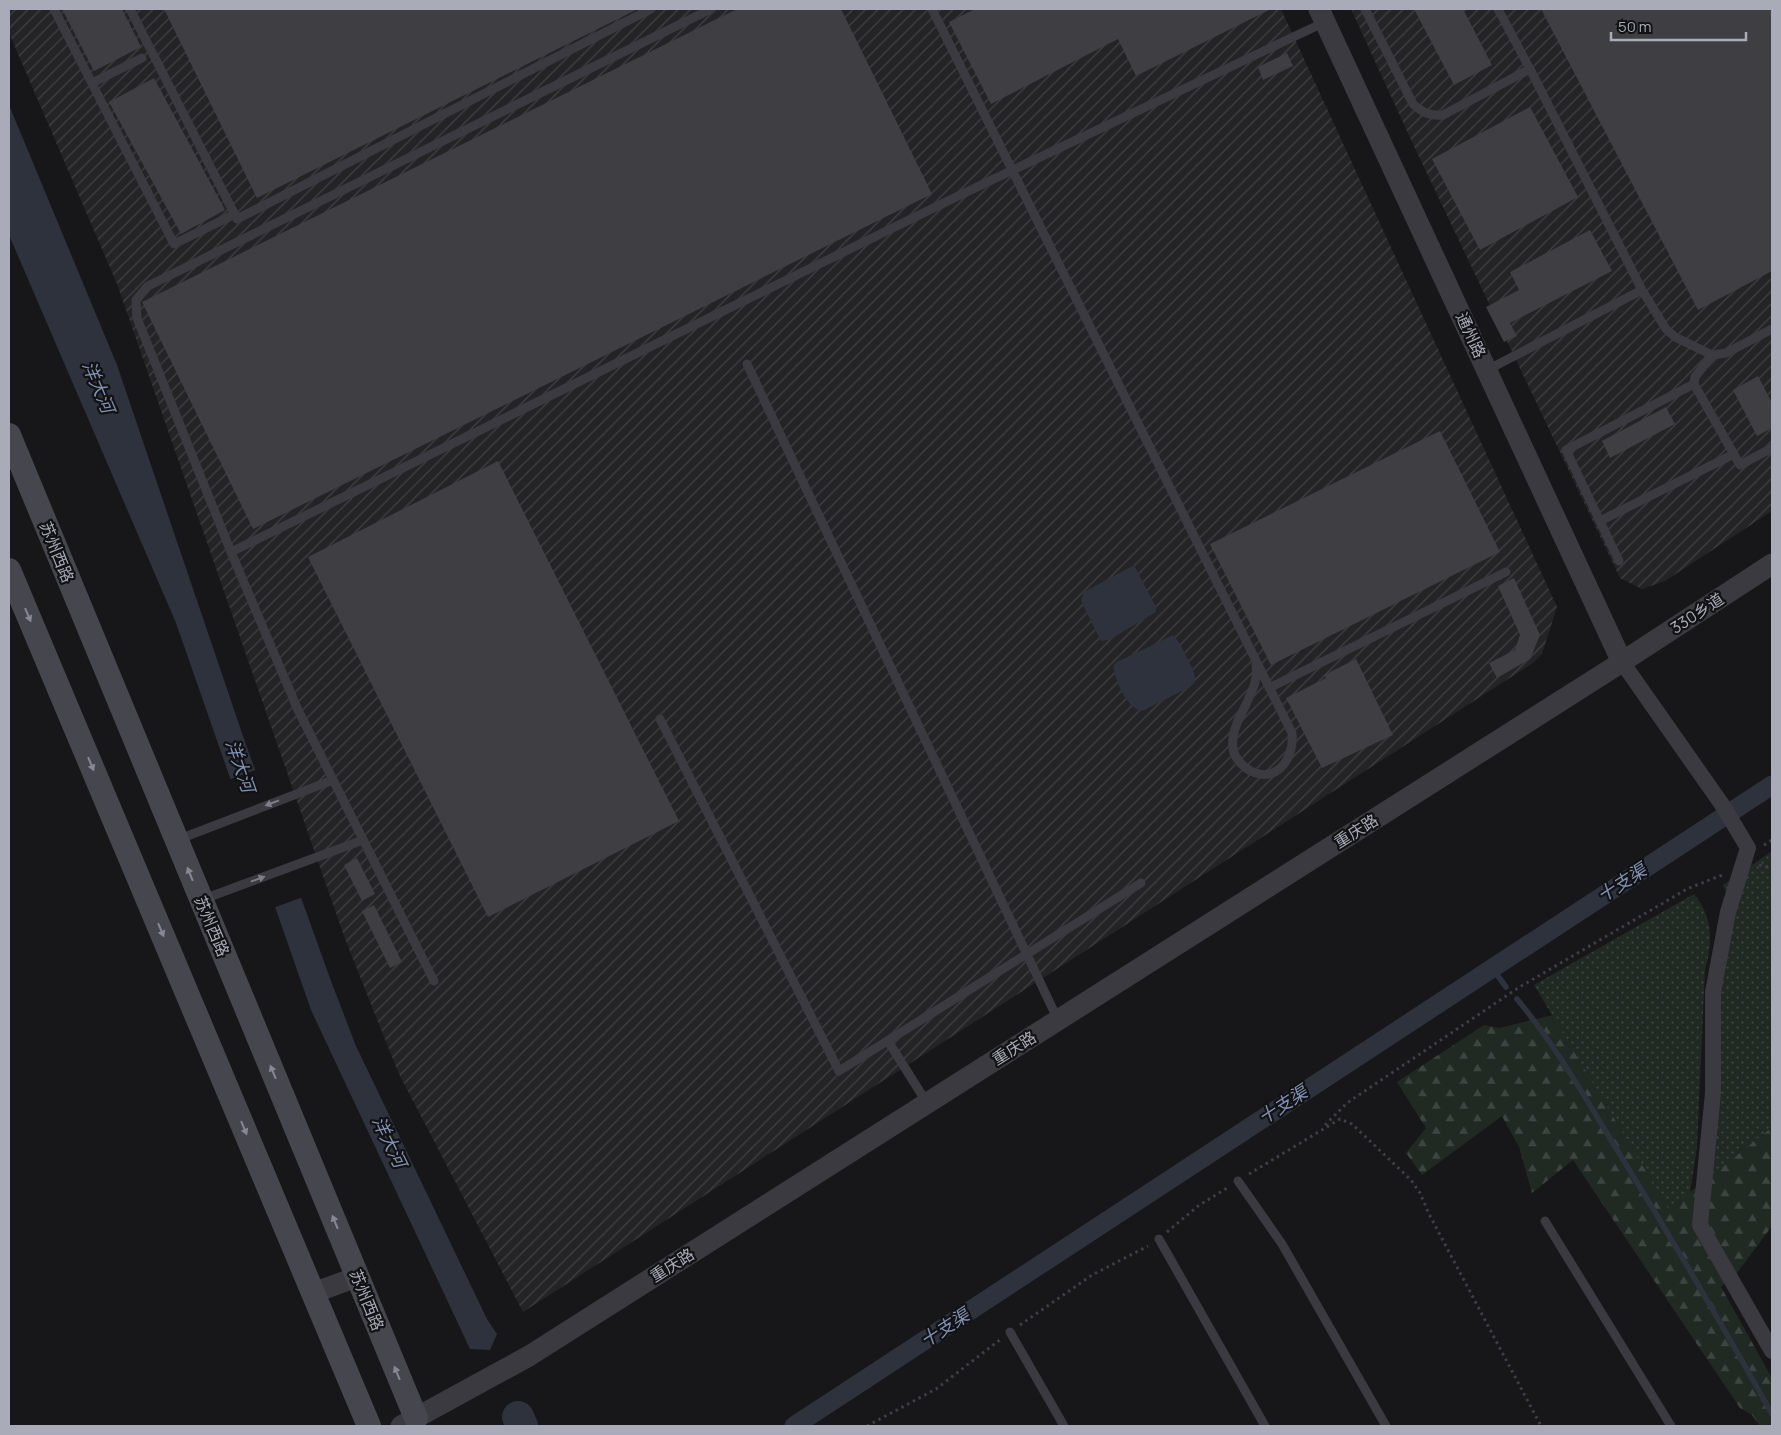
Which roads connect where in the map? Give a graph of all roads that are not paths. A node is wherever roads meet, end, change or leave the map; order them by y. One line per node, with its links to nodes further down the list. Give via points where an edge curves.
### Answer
1 (54, 9): 11 (lane)
2 (130, 9): 13 (lane)
3 (651, 9): 13 (lane, via 237,219)
4 (711, 9): 24 (lane, via 157,282 141,293 136,300 137,318)
5 (932, 9): 12 (lane)
6 (1365, 9): 10 (lane, via 1413,104 1432,116 1443,115)
7 (1498, 9): 10 (lane)
8 (1322, 15): 12 (lane); 18 (street, 通州路)
9 (142, 58): 11 (lane)
10 (1530, 69): 14 (lane)
11 (92, 83): 13 (lane, via 174,244)
12 (1012, 170): 24 (lane); 29 (lane)
13 (234, 214)
14 (1642, 290): 16 (lane, via 1666,329 1675,337); 18 (lane)
15 (1772, 329): 16 (lane, via 1726,352)
16 (1712, 355): 19 (lane, via 1695,377)
17 (747, 364): 38 (lane)
18 (1487, 370): 30 (street, 通州路)
19 (1694, 384): 22 (lane); 23 (lane, via 1566,450)
20 (9, 435): 34 (main road, 苏州西路)
21 (1772, 448): 22 (lane, via 1740,465)
22 (1734, 454): 23 (lane)
23 (1600, 520): 25 (lane)
24 (231, 552): 33 (lane, via 298,710)
25 (1619, 561)
26 (1772, 564): 30 (street, 330乡道)
27 (9, 570): 47 (main road, one-way to 47)
28 (1506, 572): 31 (lane)
29 (1256, 661): 31 (lane); 31 (lane, via 1256,677 1233,736 1234,753 1241,763 1263,776 1276,772 1286,762 1293,745 1292,733)
30 (1622, 662): 40 (street, 重庆路); 49 (street, via 1723,806 1748,848 1728,912 1713,992 1713,1093 1700,1225)
31 (1269, 688)
32 (660, 719): 41 (lane, via 839,1071)
33 (333, 780): 34 (lane, one-way to 34); 35 (lane)
34 (184, 837): 37 (main road, 苏州西路, one-way to 34)
35 (363, 840): 37 (lane, one-way to 35); 39 (lane)
36 (1140, 883): 38 (lane)
37 (207, 898): 46 (main road, 苏州西路, one-way to 37)
38 (1026, 954): 40 (lane); 41 (lane)
39 (434, 981)
40 (1058, 1020): 42 (street, 重庆路)
41 (888, 1040): 42 (lane)
42 (927, 1104): 50 (street, 重庆路, via 529,1356)
43 (1238, 1182): 54 (lane, via 1282,1244)
44 (1545, 1221): 55 (lane)
45 (1158, 1239): 53 (lane)
46 (357, 1277): 47 (street); 50 (main road, 苏州西路, one-way to 46)
47 (313, 1293): 51 (main road)
48 (1010, 1332): 52 (lane)
49 (1772, 1351)
50 (408, 1422)
51 (369, 1426)
52 (1064, 1426)
53 (1265, 1426)
54 (1386, 1426)
55 (1671, 1426)

